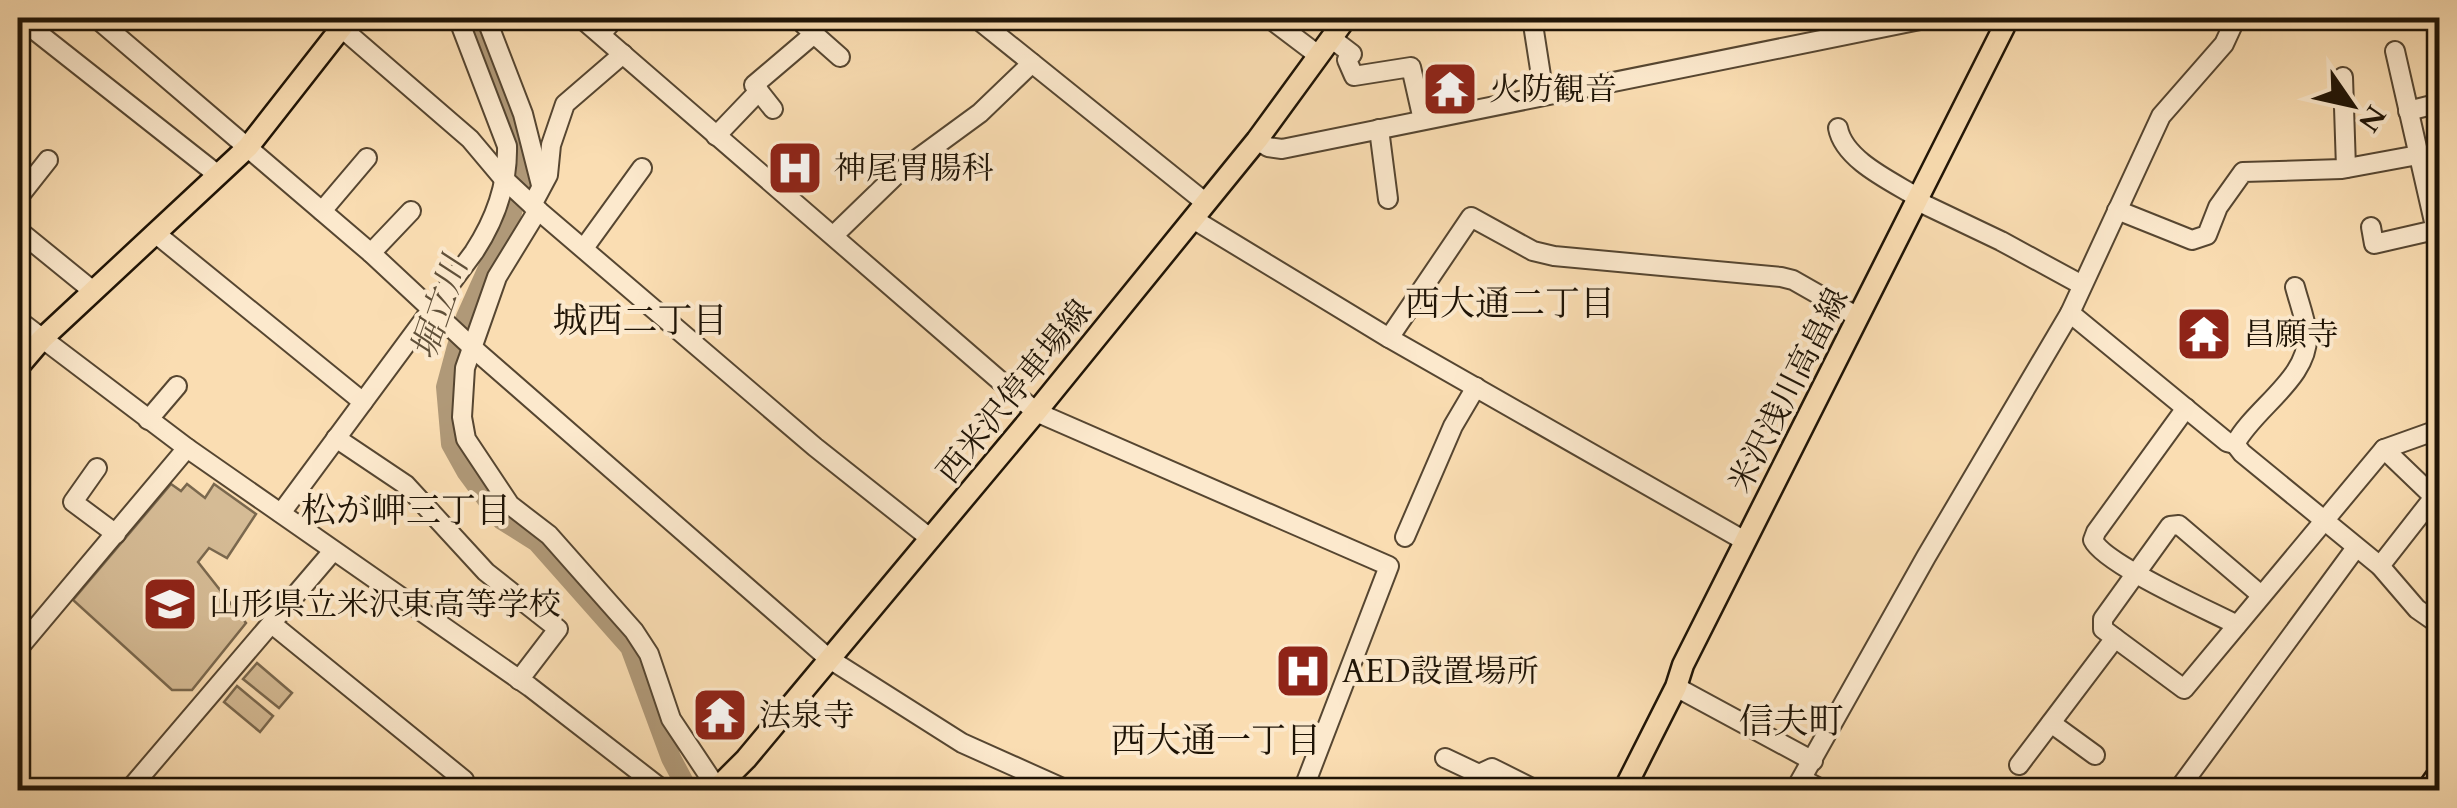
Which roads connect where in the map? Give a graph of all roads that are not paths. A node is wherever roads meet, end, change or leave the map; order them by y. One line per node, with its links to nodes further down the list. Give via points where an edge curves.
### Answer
1 (19, 18): 42 (street)
2 (96, 18): 36 (street)
3 (458, 18): 43 (street, via 507,146)
4 (486, 18): 47 (street, via 524,114)
5 (581, 18): 17 (street)
6 (615, 18): 17 (street)
7 (797, 18): 18 (street)
8 (976, 18): 24 (street)
9 (1269, 18): 20 (street)
10 (1346, 18): 20 (main road, 西米沢停車場線)
11 (1532, 18): 27 (street)
12 (1811, 18): 19 (street)
13 (1930, 18): 19 (street)
14 (2004, 18): 45 (main road, 米沢浅川高畠線)
15 (2236, 18): 48 (street, via 2224,44 2160,116)
16 (340, 21): 36 (main road); 43 (street)
17 (600, 34): 22 (street)
18 (814, 34): 23 (street); 26 (street, via 754,85)
19 (1816, 39): 27 (street)
20 (1324, 46): 31 (street, via 1352,54 1347,60 1354,76 1412,67); 35 (main road, 西米沢停車場線)
21 (2395, 52): 30 (street)
22 (624, 54): 34 (street); 47 (street, via 565,104)
23 (840, 58)
24 (1032, 63): 50 (street); 55 (street)
25 (2343, 77): 41 (street)
26 (759, 91): 29 (street); 34 (street)
27 (1544, 95): 31 (street)
28 (2440, 103): 30 (street)
29 (773, 109)
30 (2408, 111): 37 (street)
31 (1424, 120): 33 (street)
32 (1838, 128): 45 (street, via 1840,140 1864,162)
33 (1379, 129): 35 (street, via 1282,148); 46 (street)
34 (716, 136): 55 (street)
35 (1258, 140): 50 (main road, 西米沢停車場線)
36 (248, 147): 42 (main road); 49 (street)
37 (2418, 155): 41 (street); 56 (street)
38 (367, 158): 49 (street)
39 (48, 160): 44 (street)
40 (642, 168): 57 (street)
41 (2346, 168): 48 (street, via 2244,172 2218,207 2208,235 2192,240)
42 (218, 174): 54 (main road)
43 (504, 178): 47 (street); 62 (street, via 496,216)
44 (18, 198)
45 (1916, 198): 59 (street); 64 (main road, 米沢浅川高畠線)
46 (1388, 199)
47 (535, 200): 57 (street); 68 (street)
48 (2118, 210): 59 (street)
49 (322, 211): 58 (street)
50 (1200, 211): 66 (street); 74 (main road, 西米沢停車場線)
51 (410, 212): 58 (street)
52 (2371, 228): 56 (street, via 2374,244)
53 (18, 230): 61 (street)
54 (155, 234): 61 (main road); 72 (street)
55 (834, 235): 74 (street)
56 (2437, 239)
57 (584, 248): 86 (street)
58 (370, 253): 62 (street)
59 (2082, 285): 63 (street)
60 (2295, 286): 78 (street, via 2307,333 2300,369)
61 (93, 291): 67 (main road)
62 (430, 309): 68 (street); 72 (street)
63 (2070, 313): 73 (street); 104 (street)
64 (1858, 317): 66 (street, via 1781,276 1554,256 1470,216); 87 (main road, 米沢浅川高畠線)
65 (18, 320): 67 (street)
66 (1389, 338): 71 (street)
67 (42, 339): 69 (main road); 75 (street)
68 (471, 346): 98 (street); 109 (street, via 462,403 472,453 510,505 550,536 634,630 671,719)
69 (18, 368)
70 (176, 386): 75 (street)
71 (1476, 387): 85 (street); 87 (street)
72 (364, 402): 77 (street)
73 (2186, 408): 78 (street); 91 (street, via 2096,532 2097,548)
74 (1036, 412): 86 (main road, 西米沢停車場線); 113 (street, via 1389,566)
75 (148, 420): 79 (street)
76 (2440, 429): 80 (street)
77 (336, 438): 82 (street); 99 (street, via 406,484 486,572 558,629)
78 (2235, 444): 83 (street)
79 (187, 448): 82 (street); 84 (street)
80 (2384, 449): 83 (street); 90 (street, via 2434,497)
81 (97, 468): 84 (street, via 74,502)
82 (281, 513): 89 (street)
83 (2323, 522): 88 (street); 92 (street)
84 (116, 534): 97 (street)
85 (1405, 537)
86 (930, 538): 98 (main road, 西米沢停車場線)
87 (1745, 541): 100 (main road, 米沢浅川高畠線)
88 (2355, 549): 90 (street); 117 (street)
89 (332, 551): 93 (street); 99 (street)
90 (2380, 566): 95 (street)
91 (2134, 572): 92 (street, via 2170,526 2179,525); 94 (street); 96 (street, via 2103,619)
92 (2260, 594): 94 (street)
93 (272, 624): 107 (street); 110 (street)
94 (2237, 625): 96 (street, via 2184,689)
95 (2440, 625)
96 (2115, 638): 101 (street)
97 (18, 650)
98 (828, 658): 109 (main road, 西米沢停車場線); 112 (street, via 962,744)
99 (519, 680): 111 (street)
100 (1676, 687): 104 (street); 115 (main road, 米沢浅川高畠線)
101 (2051, 723): 102 (street); 105 (street)
102 (2095, 755)
103 (1445, 758): 114 (street, via 1479,774 1492,768)
104 (1812, 761): 108 (street)
105 (2019, 765)
106 (2440, 776): 118 (highway)
107 (464, 780)
108 (1799, 785): 116 (street)
109 (716, 789)
110 (129, 790)
111 (663, 790)
112 (1067, 790)
113 (1303, 790)
114 (1536, 790)
115 (1624, 790)
116 (1822, 790)
117 (2178, 790)
118 (2430, 790)

